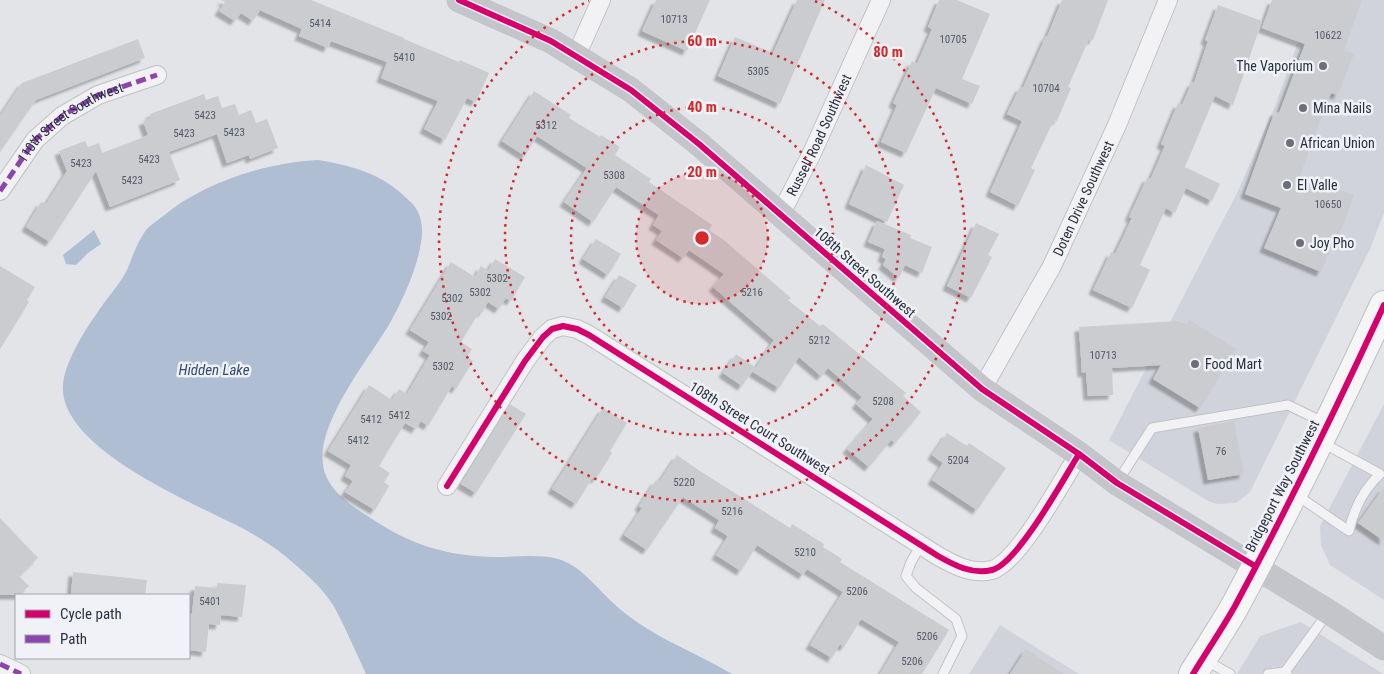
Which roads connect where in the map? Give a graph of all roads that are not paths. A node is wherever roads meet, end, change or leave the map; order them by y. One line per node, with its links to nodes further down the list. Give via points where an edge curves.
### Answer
1 (459, 0): 5 (street, 108th Street Southwest, via 551,41)
2 (601, 0): 5 (street)
3 (881, 0): 8 (street, Russell Road Southwest, via 812,153)
4 (1168, 0): 10 (street, Doten Drive Southwest, via 1117,125 1052,266)
5 (576, 56): 8 (street, 108th Street Southwest, via 631,90)
6 (157, 75): 7 (street, 110th Street Southwest, via 98,95 62,116 35,140)
7 (0, 191)
8 (780, 214): 10 (street, 108th Street Southwest)
9 (1384, 305): 11 (main road, Bridgeport Way Southwest)
10 (982, 389): 12 (street, 108th Street Southwest)
11 (1324, 433): 13 (lane, via 1288,405 1152,428); 15 (main road, Bridgeport Way Southwest); 15 (lane, via 1380,474 1358,501 1349,531)
12 (1079, 454): 13 (street, 108th Street Southwest); 16 (street, 108th Street Court Southwest, via 1026,538 1000,566 986,571 964,568)
13 (1117, 483): 17 (street, 108th Street Southwest)
14 (447, 486): 16 (street, 108th Street Court Southwest, via 536,346 552,329 563,326 600,342)
15 (1293, 493): 17 (main road, Bridgeport Way Southwest)
16 (921, 545): 24 (lane, via 906,576 916,588 956,619 962,636)
17 (1255, 566): 18 (street, 108th Street Southwest); 21 (main road, Bridgeport Way Southwest)
18 (1329, 612): 19 (street, 108th Street Southwest); 22 (lane)
19 (1384, 648)
20 (0, 664): 23 (street)
21 (1198, 666): 25 (lane)
22 (1286, 673): 26 (lane)
23 (21, 674)
24 (943, 674)
25 (1230, 674)
26 (1268, 674)

